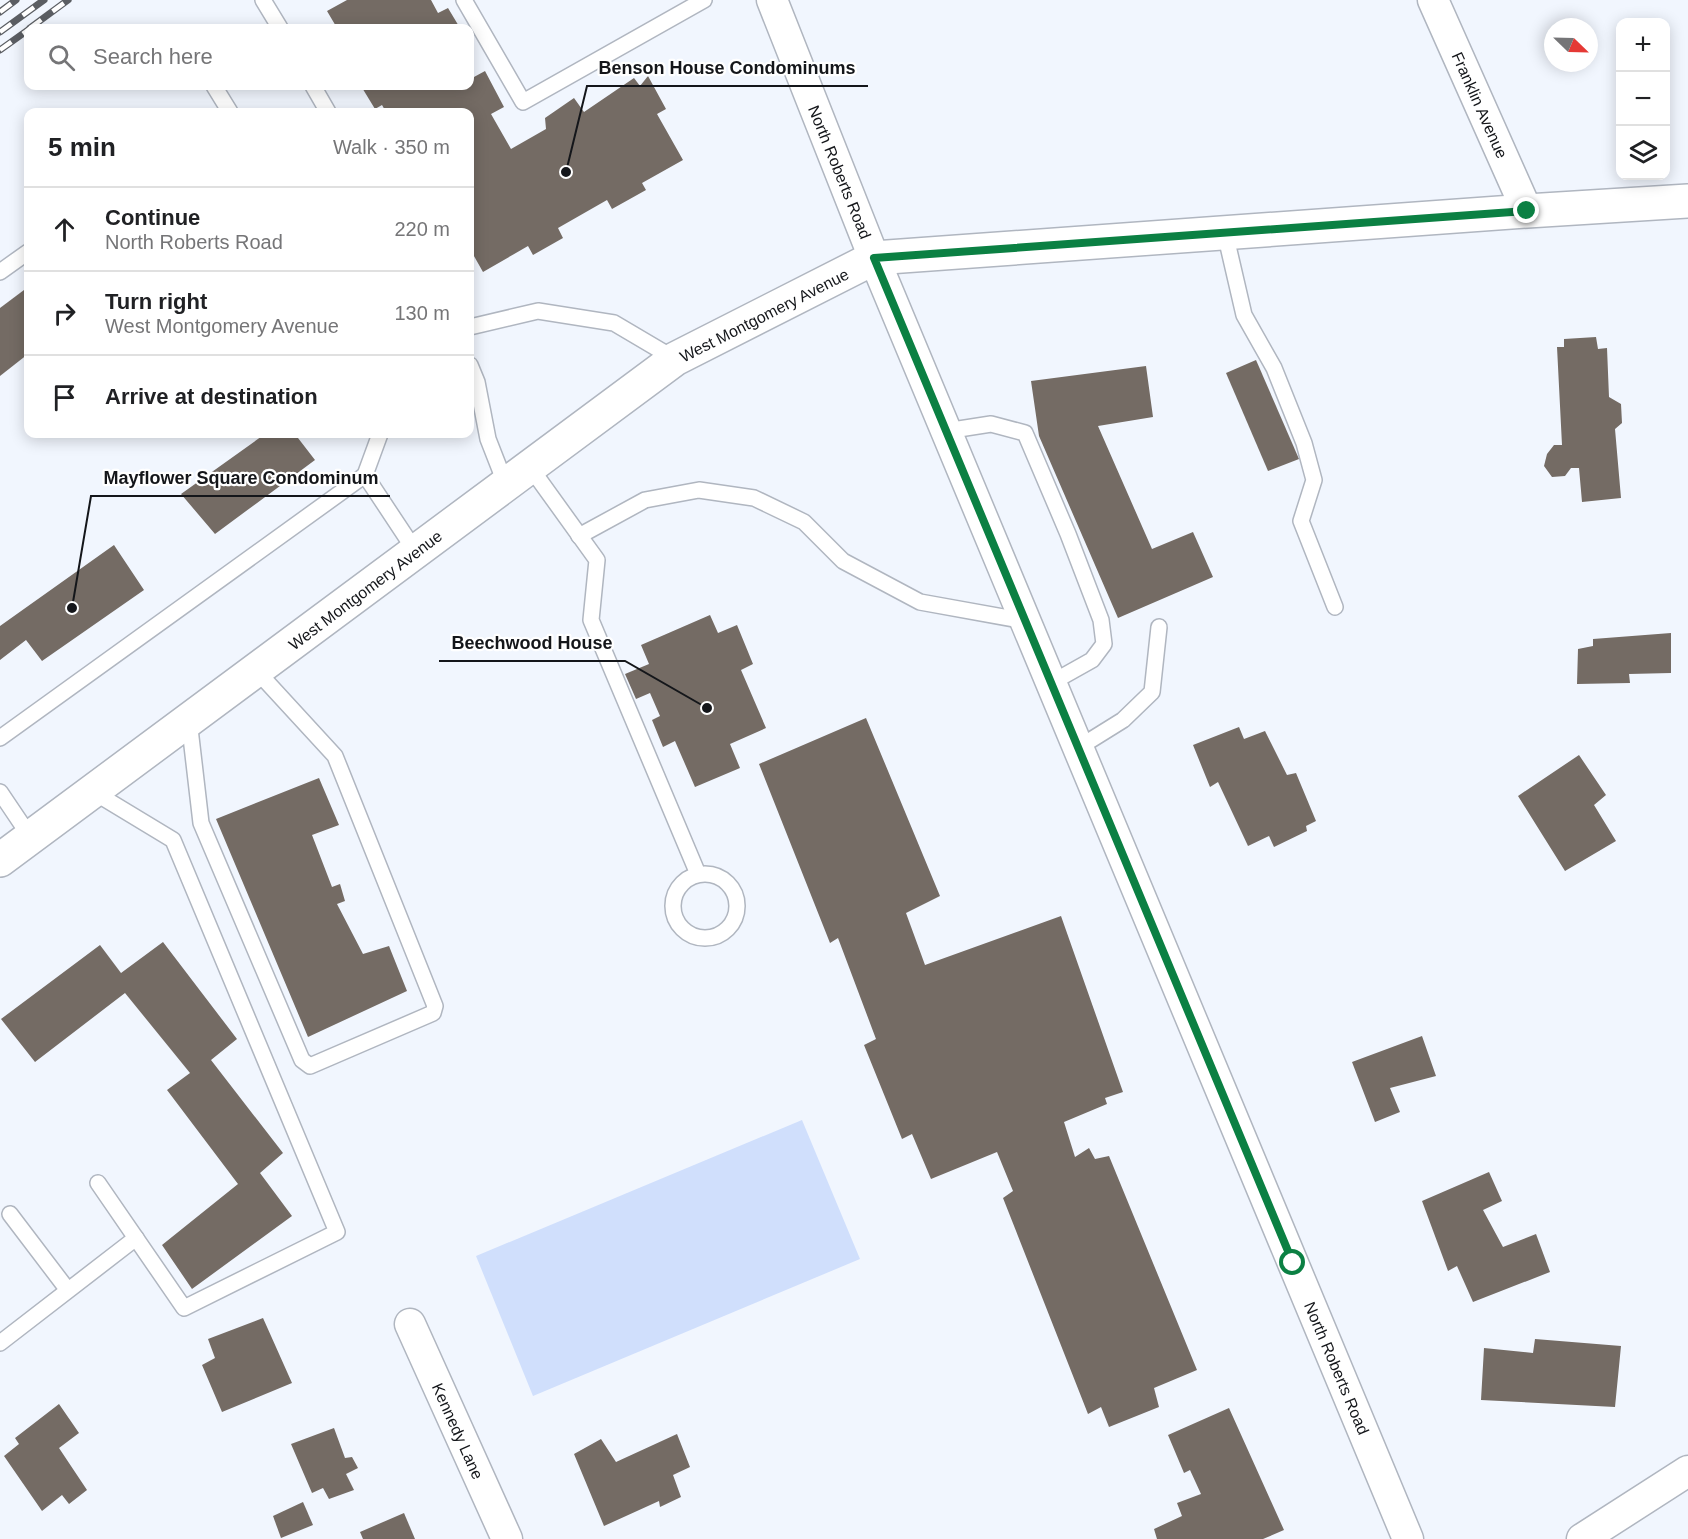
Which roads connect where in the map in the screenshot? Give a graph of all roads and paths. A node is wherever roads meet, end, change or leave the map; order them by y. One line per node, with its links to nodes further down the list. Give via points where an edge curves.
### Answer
1 (263, 0): 6 (lane)
2 (464, 0): 3 (lane, via 523,102)
3 (704, 0)
4 (772, 0): 15 (street, North Roberts Road)
5 (1433, 0): 12 (street, Franklin Avenue)
6 (278, 24)
7 (216, 90): 9 (lane)
8 (315, 90): 10 (lane)
9 (228, 108)
10 (326, 108)
11 (1688, 201): 12 (main road, West Montgomery Avenue)
12 (1527, 211): 13 (main road, West Montgomery Avenue)
13 (1225, 233): 15 (main road, West Montgomery Avenue); 26 (lane, via 1244,315 1274,368 1304,443 1314,480 1301,521)
14 (24, 255): 16 (lane)
15 (874, 258): 18 (main road, West Montgomery Avenue); 20 (street, North Roberts Road)
16 (0, 272)
17 (474, 326): 18 (lane, via 538,311 614,323)
18 (675, 360): 23 (main road, West Montgomery Avenue)
19 (474, 374): 23 (lane, via 488,439)
20 (946, 431): 27 (street, North Roberts Road); 30 (lane, via 991,424 1025,433 1068,534 1101,620 1104,644 1092,660)
21 (379, 438): 22 (lane)
22 (365, 475): 25 (lane); 32 (lane)
23 (518, 476): 24 (lane); 25 (main road, West Montgomery Avenue)
24 (579, 536): 27 (lane, via 645,500 699,490 754,498 804,522 843,561 920,602); 38 (lane, via 597,560 591,620)
25 (416, 552): 29 (main road, West Montgomery Avenue)
26 (1335, 607)
27 (1025, 621): 30 (street, North Roberts Road)
28 (1159, 627): 33 (lane, via 1152,692 1123,720)
29 (256, 670): 31 (main road, West Montgomery Avenue); 31 (lane, via 335,756 435,1006 433,1013 310,1066 302,1060 201,823)
30 (1051, 683): 33 (street, North Roberts Road)
31 (189, 720): 34 (main road, West Montgomery Avenue)
32 (0, 738)
33 (1078, 748): 47 (street, North Roberts Road)
34 (92, 791): 36 (main road, West Montgomery Avenue); 41 (lane, via 173,840 337,1232 184,1308)
35 (0, 792): 36 (lane)
36 (31, 837): 37 (main road, West Montgomery Avenue)
37 (0, 860)
38 (698, 874): 38 (lane, via 678,889 673,914 688,934 700,939 713,938 733,923 738,912 737,899 723,878)
39 (98, 1183): 41 (lane)
40 (10, 1214): 42 (lane)
41 (136, 1238): 42 (lane)
42 (67, 1289): 44 (lane)
43 (410, 1324): 46 (street, Kennedy Lane)
44 (0, 1343)
45 (1688, 1471): 48 (street)
46 (507, 1539)
47 (1408, 1539)
48 (1582, 1539)

